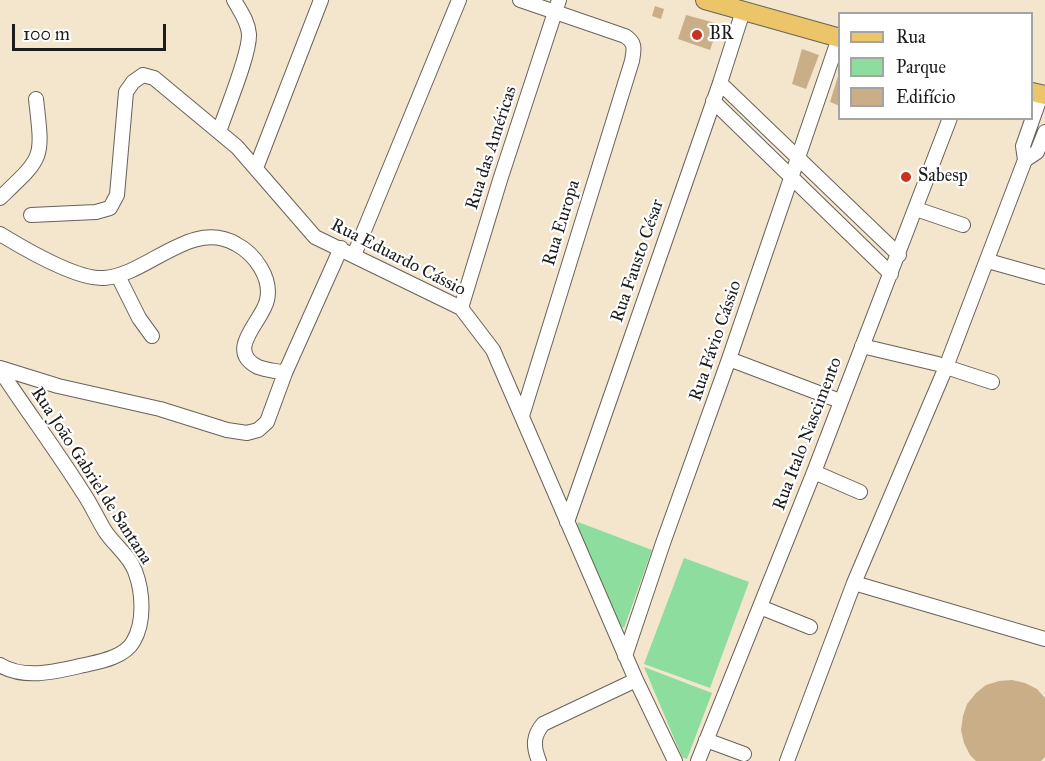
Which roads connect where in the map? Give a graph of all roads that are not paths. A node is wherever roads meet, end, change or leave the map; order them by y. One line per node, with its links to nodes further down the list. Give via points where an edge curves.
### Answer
1 (234, 0): 17 (street, via 249,34)
2 (321, 0): 21 (street)
3 (459, 0): 29 (street)
4 (520, 0): 6 (street)
5 (705, 0): 7 (main road)
6 (557, 6): 35 (street, Rua das Américas); 44 (street, Rua Europa, via 625,36 634,47)
7 (743, 11): 8 (main road); 10 (street, Rua Fausto César)
8 (838, 38)
9 (838, 41): 19 (street, Rua Fávio Cássio)
10 (720, 83): 13 (street, Rua Fausto César); 19 (street)
11 (1039, 94): 14 (street)
12 (36, 99): 23 (street, via 41,137 38,158)
13 (713, 101): 22 (street); 47 (street, Rua Fausto César)
14 (1033, 114)
15 (949, 120): 24 (street, Rua Italo Nascimento)
16 (1031, 120): 20 (street, via 1023,146)
17 (219, 132): 21 (street, Rua Eduardo Cássio); 25 (street, Rua Eduardo Cássio, via 154,78 143,75 126,92 117,195 110,208)
18 (1045, 132): 20 (street, via 1037,152)
19 (798, 159): 22 (street, Rua Fávio Cássio); 30 (street)
20 (1025, 160): 31 (street)
21 (256, 168): 28 (street, Rua Eduardo Cássio, via 315,237)
22 (792, 176): 32 (street); 38 (street, Rua Fávio Cássio)
23 (0, 198)
24 (916, 209): 26 (street); 30 (street, Rua Italo Nascimento)
25 (31, 215)
26 (963, 225)
27 (0, 234): 33 (street, via 88,276)
28 (341, 248): 29 (street, Rua Eduardo Cássio); 41 (street)
29 (354, 255): 35 (street, Rua Eduardo Cássio)
30 (899, 255): 32 (street, Rua Italo Nascimento)
31 (988, 261): 34 (street); 39 (street)
32 (891, 274): 37 (street, Rua Italo Nascimento)
33 (118, 276): 36 (street); 41 (street, via 205,237 237,244 263,270 268,290 267,302 248,333 244,350 258,367)
34 (1045, 277)
35 (461, 308): 44 (street, Rua Eduardo Cássio, via 493,350)
36 (152, 336)
37 (861, 346): 39 (street); 43 (street, Rua Italo Nascimento)
38 (729, 359): 43 (street); 52 (street, Rua Fávio Cássio)
39 (942, 365): 42 (street); 48 (street)
40 (0, 369): 41 (street, via 227,430 248,432 267,422); 53 (street, Rua João Gabriel de Santana, via 110,539 135,569 141,618 133,644 117,656 54,671 28,673)
41 (285, 373)
42 (992, 382)
43 (840, 401): 45 (street, Rua Italo Nascimento)
44 (522, 416): 47 (street, Rua Eduardo Cássio)
45 (814, 472): 46 (street); 49 (street, Rua Italo Nascimento)
46 (860, 492)
47 (567, 522): 52 (street, Rua Eduardo Cássio)
48 (854, 583): 51 (street); 60 (street)
49 (760, 607): 50 (street); 55 (street, Rua Italo Nascimento)
50 (810, 627)
51 (1045, 639)
52 (625, 656): 54 (street, Rua Eduardo Cássio)
53 (0, 665)
54 (636, 680): 57 (street, via 543,724 534,734); 58 (street, Rua Eduardo Cássio)
55 (706, 740): 56 (street); 59 (street, Rua Italo Nascimento)
56 (744, 754)
57 (539, 761)
58 (675, 761)
59 (698, 761)
60 (787, 761)

